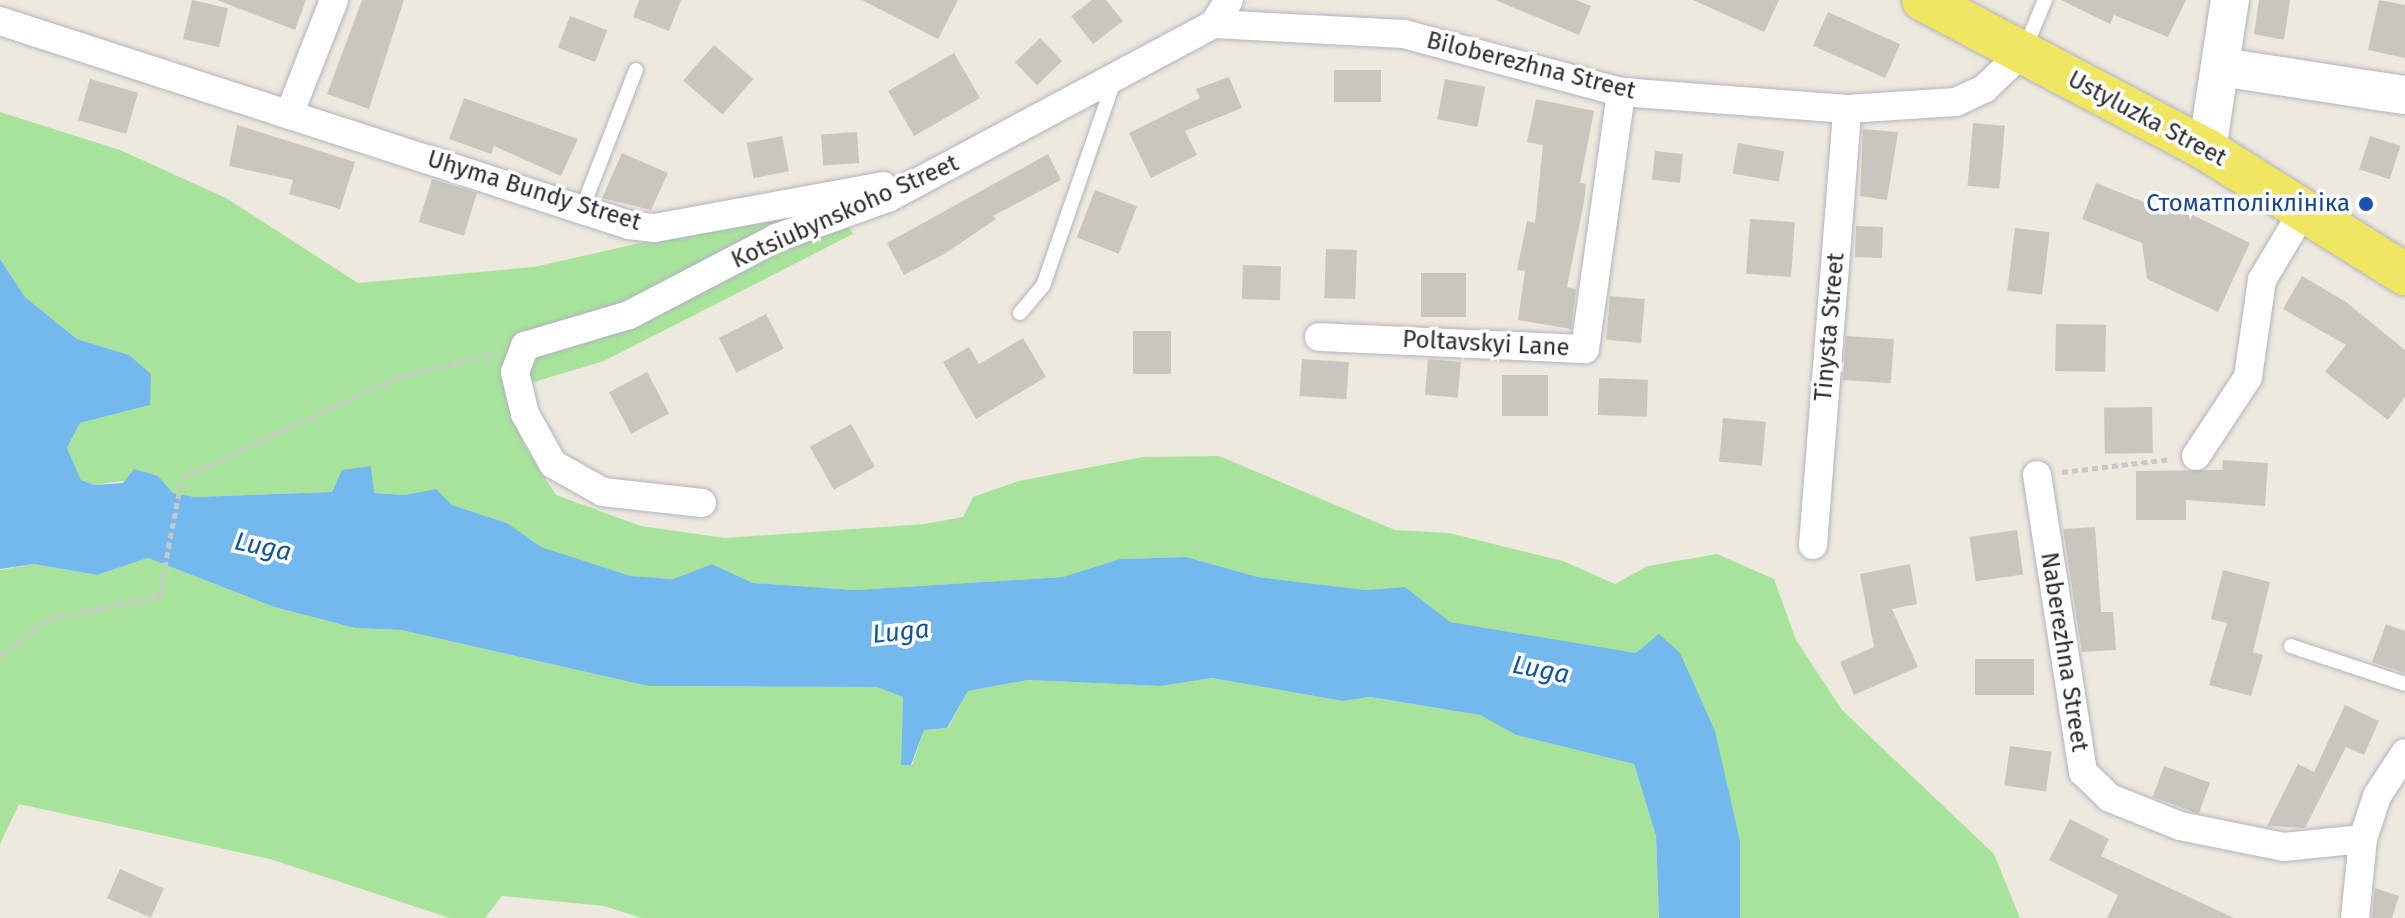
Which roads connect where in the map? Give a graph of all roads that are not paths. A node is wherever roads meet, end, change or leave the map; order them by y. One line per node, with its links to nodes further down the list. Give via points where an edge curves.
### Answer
1 (334, 0): 15 (street)
2 (1229, 0): 7 (street, Kotsiubynskoho Street)
3 (1923, 0): 8 (main road, Ustyluzka Street)
4 (2045, 0): 8 (lane)
5 (2230, 0): 9 (street)
6 (0, 21): 15 (street, Uhyma Bundy Street)
7 (1214, 24): 11 (street, Kotsiubynskoho Street); 12 (street, Biloberezhna Street, via 1404,34)
8 (2023, 52): 14 (street, Biloberezhna Street, via 1984,89 1956,102); 16 (main road, Ustyluzka Street)
9 (2221, 67): 13 (street); 16 (street)
10 (636, 70): 19 (lane)
11 (1114, 81): 17 (street, Kotsiubynskoho Street); 21 (lane, via 1043,286)
12 (1621, 92): 14 (street, Biloberezhna Street); 22 (street, Poltavskyi Lane, via 1585,349)
13 (2405, 95)
14 (1847, 109): 26 (street, Tinysta Street)
15 (289, 115): 19 (street, Uhyma Bundy Street)
16 (2207, 150): 18 (main road, Ustyluzka Street)
17 (924, 179): 19 (street, Uhyma Bundy Street, via 655,228); 25 (street, Kotsiubynskoho Street, via 776,238 629,315 525,346 515,372 525,414 553,464 603,492)
18 (2305, 208): 20 (main road, Ustyluzka Street); 23 (street, via 2262,280 2248,377)
19 (582, 209)
20 (2405, 274)
21 (1020, 313)
22 (1319, 337)
23 (2196, 456)
24 (2037, 475): 30 (street, Naberezhna Street, via 2083,772 2110,798 2180,826 2284,847)
25 (702, 503)
26 (1813, 545)
27 (2291, 646): 28 (lane)
28 (2405, 684)
29 (2405, 753): 30 (street, via 2377,796)
30 (2363, 839): 31 (street)
31 (2355, 918)

